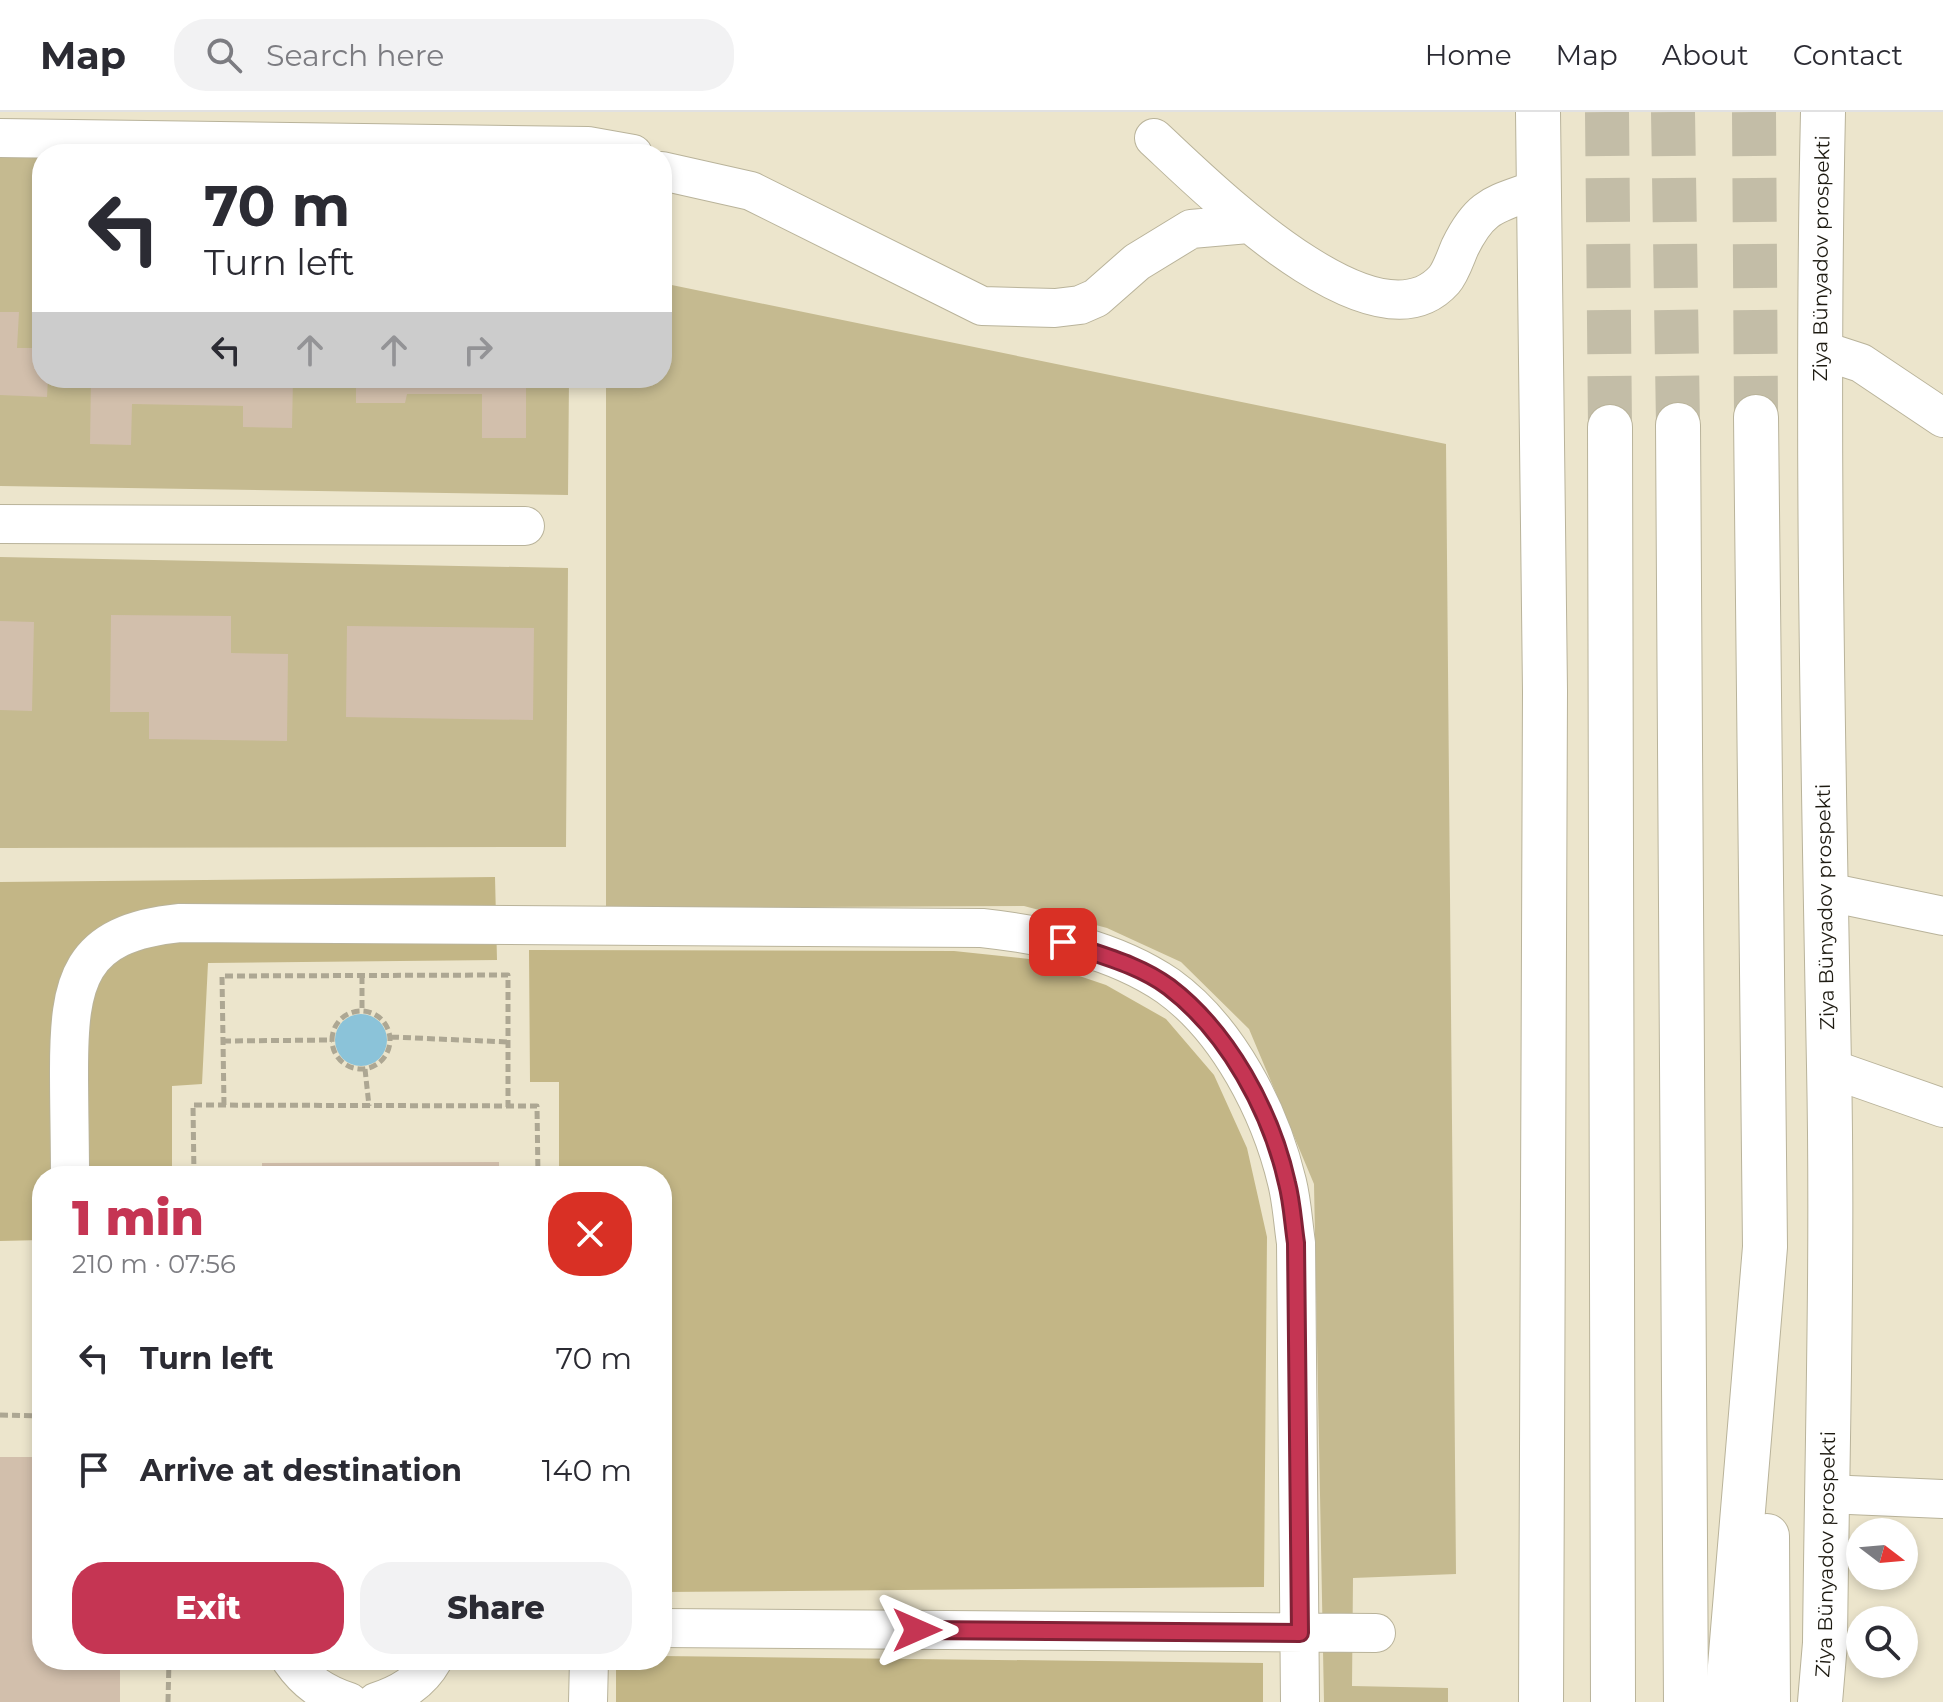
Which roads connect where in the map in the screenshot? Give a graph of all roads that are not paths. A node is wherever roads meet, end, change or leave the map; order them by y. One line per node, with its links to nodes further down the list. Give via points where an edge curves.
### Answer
1 (1538, 112): 7 (main road)
2 (1823, 112): 9 (main road, Ziya Bünyadov prospekti)
3 (0, 138): 5 (street)
4 (1154, 138): 8 (street)
5 (441, 144)
6 (672, 173): 8 (street, via 751,191 982,306 1080,305 1191,229)
7 (1540, 188): 8 (street, via 1484,210 1474,219 1444,280 1404,301 1345,288); 34 (main road, via 1545,691)
8 (1248, 224)
9 (1818, 349): 11 (street, via 1861,363); 16 (main road, Ziya Bünyadov prospekti)
10 (1756, 417): 21 (main road)
11 (1943, 418)
12 (1678, 425): 36 (main road)
13 (1610, 427): 35 (main road)
14 (0, 524): 15 (street)
15 (525, 526)
16 (1823, 891): 17 (street); 18 (main road, Ziya Bünyadov prospekti)
17 (1943, 916)
18 (1829, 1068): 19 (street); 22 (main road, Ziya Bünyadov prospekti)
19 (1943, 1108)
20 (70, 1166): 25 (street, via 69,1021 75,983 97,954 148,926 982,928 1041,935 1129,964 1168,987 1208,1022 1262,1113 1287,1182 1296,1243)
21 (1765, 1247): 37 (main road); 38 (main road)
22 (1826, 1494): 23 (street); 39 (main road, Ziya Bünyadov prospekti)
23 (1943, 1499)
24 (672, 1628): 25 (street)
25 (1300, 1633): 26 (street); 33 (street)
26 (1376, 1633)
27 (298, 1670): 30 (street, via 324,1694)
28 (428, 1670): 31 (street, via 402,1693)
29 (589, 1670): 32 (street)
30 (349, 1702)
31 (376, 1702)
32 (588, 1702)
33 (1300, 1702)
34 (1541, 1702)
35 (1613, 1702)
36 (1686, 1702)
37 (1727, 1702)
38 (1768, 1702)
39 (1820, 1702)

